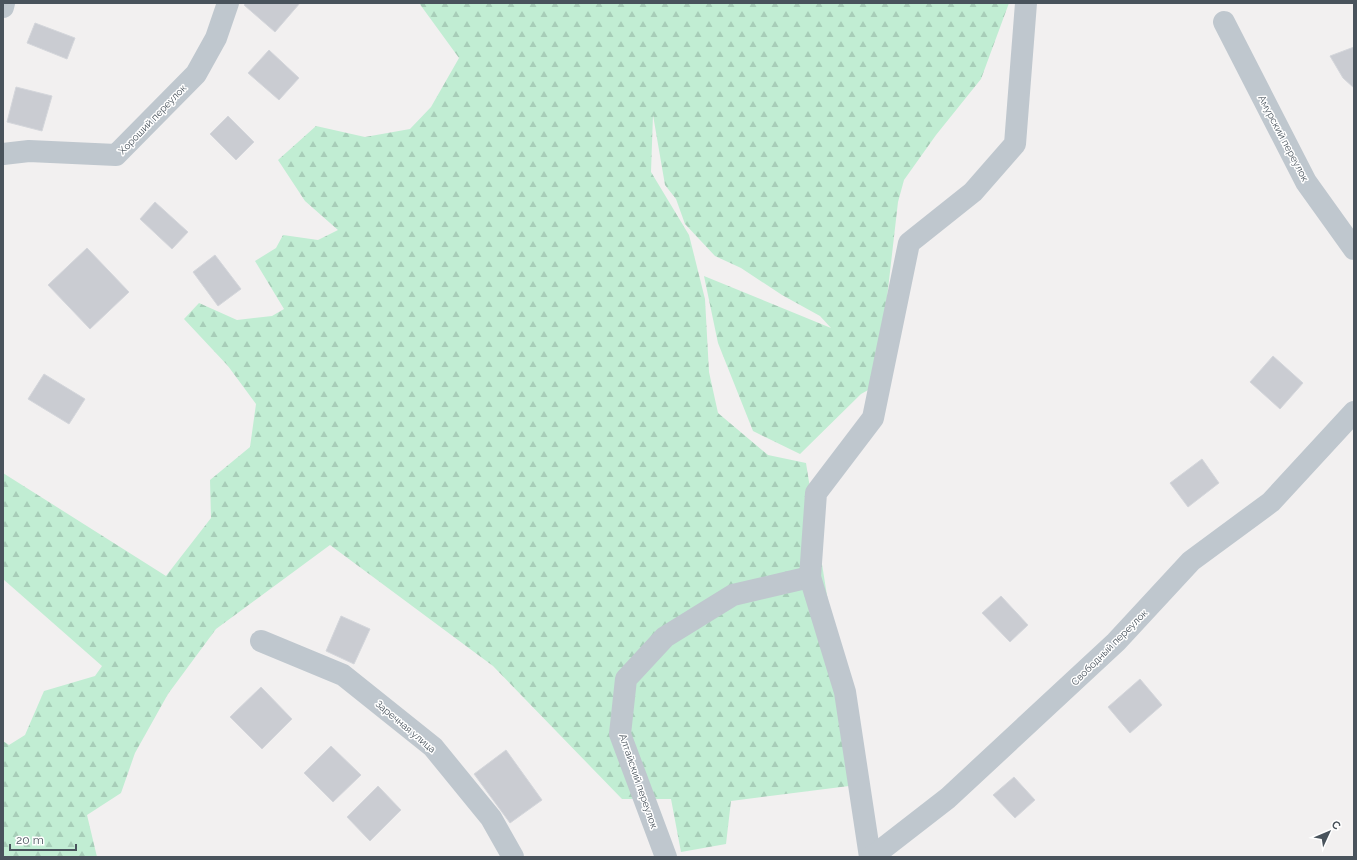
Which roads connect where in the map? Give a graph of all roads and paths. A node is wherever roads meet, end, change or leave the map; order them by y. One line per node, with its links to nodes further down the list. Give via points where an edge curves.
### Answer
1 (4, 3): 4 (street)
2 (228, 3): 6 (street, Хороший переулок, via 216,38 196,74 116,155 29,151)
3 (1026, 3): 9 (street, via 1015,144 973,192 909,243 873,418 816,494)
4 (3, 8)
5 (1224, 22): 7 (street, Амурский переулок, via 1306,182)
6 (3, 154)
7 (1354, 249)
8 (1354, 412): 13 (street, Свободный переулок, via 1271,502 1191,562 1116,642 948,798)
9 (810, 577): 12 (street, Алтайский переулок, via 733,595 665,637 626,679 620,734); 13 (street, via 845,692)
10 (261, 641): 11 (street, Заречная улица, via 343,674 432,747 491,818)
11 (513, 857)
12 (666, 857)
13 (871, 857)

